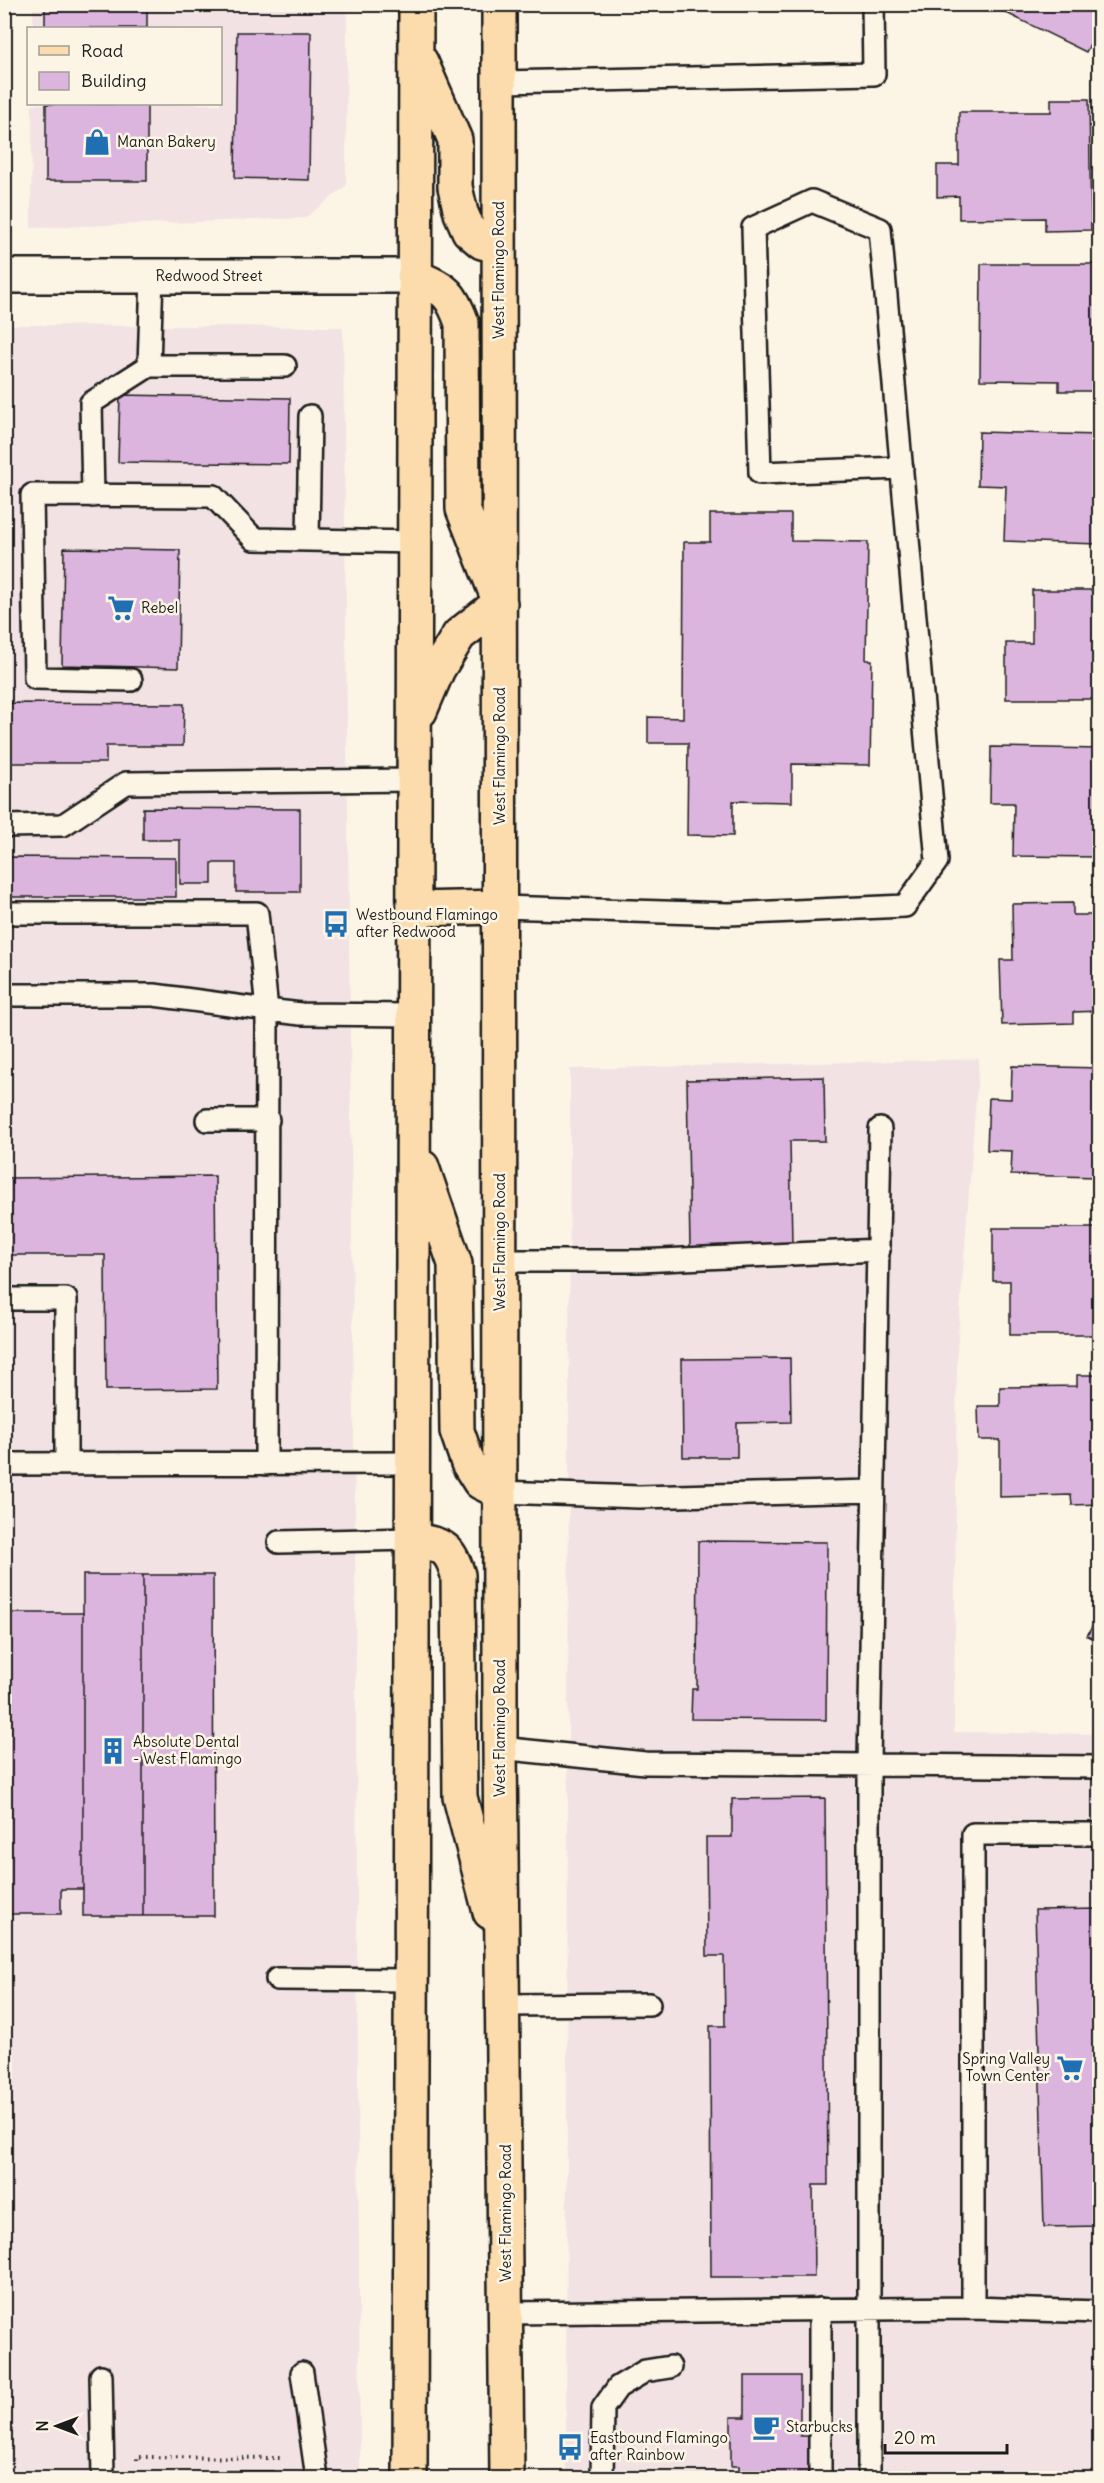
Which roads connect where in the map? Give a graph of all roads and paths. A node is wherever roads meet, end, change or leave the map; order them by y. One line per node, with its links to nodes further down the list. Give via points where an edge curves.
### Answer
1 (416, 4): 4 (main road)
2 (499, 4): 5 (main road, West Flamingo Road)
3 (873, 4): 5 (lane, via 874,74)
4 (416, 49): 6 (main road, via 455,140 455,187 461,213 469,231 482,242); 9 (main road)
5 (498, 82): 6 (main road, West Flamingo Road)
6 (498, 246): 17 (main road, West Flamingo Road)
7 (4, 276): 8 (street, Redwood Street)
8 (152, 276): 9 (street, Redwood Street); 10 (lane)
9 (414, 276): 16 (main road); 17 (main road, via 444,290 462,323 463,509)
10 (149, 366): 11 (lane); 14 (lane, via 91,403)
11 (285, 366)
12 (310, 416): 15 (lane)
13 (902, 468): 13 (lane, via 880,229 812,201 753,228 760,473); 22 (lane, via 937,861 905,906 729,914)
14 (93, 496): 15 (lane, via 213,496 254,539); 18 (lane, via 32,495 35,678)
15 (308, 540): 16 (lane)
16 (415, 542): 19 (main road)
17 (500, 603): 19 (main road, via 459,636 438,669); 22 (main road, West Flamingo Road)
18 (131, 680)
19 (415, 723): 20 (main road)
20 (416, 780): 21 (lane, via 126,783 63,825); 23 (main road)
21 (4, 826)
22 (501, 907): 23 (main road); 33 (main road, West Flamingo Road)
23 (414, 909): 27 (main road)
24 (4, 913): 26 (lane, via 257,913)
25 (4, 995): 26 (lane, via 154,995)
26 (267, 1010): 27 (lane); 29 (lane)
27 (414, 1016): 31 (main road)
28 (207, 1120): 29 (lane)
29 (268, 1120): 38 (lane)
30 (880, 1129): 32 (lane)
31 (414, 1142): 35 (main road); 40 (main road, via 455,1264 457,1431 468,1463 480,1482)
32 (879, 1250): 33 (lane, via 639,1261); 39 (lane)
33 (500, 1261): 40 (main road, West Flamingo Road)
34 (4, 1299): 37 (lane, via 66,1299)
35 (412, 1463): 38 (lane); 41 (main road)
36 (4, 1464): 37 (lane)
37 (66, 1464): 38 (lane)
38 (266, 1464)
39 (873, 1491): 40 (lane, via 639,1497); 44 (lane)
40 (500, 1492): 43 (main road, West Flamingo Road)
41 (412, 1539): 42 (lane); 47 (main road, via 444,1546 453,1557 458,1575 460,1797); 49 (main road)
42 (279, 1542)
43 (500, 1748): 44 (lane, via 645,1763); 47 (main road, West Flamingo Road)
44 (869, 1764): 45 (lane); 54 (lane)
45 (1100, 1767)
46 (1100, 1834): 52 (lane, via 973,1834)
47 (503, 1964): 51 (main road, West Flamingo Road)
48 (277, 1979): 49 (lane)
49 (411, 1980): 64 (main road)
50 (649, 2004): 51 (lane)
51 (504, 2005): 56 (main road, West Flamingo Road)
52 (973, 2308): 54 (lane); 55 (lane)
53 (820, 2309): 54 (lane); 56 (lane); 67 (lane)
54 (869, 2310): 68 (lane)
55 (1100, 2312)
56 (506, 2313): 65 (main road, West Flamingo Road)
57 (670, 2367): 66 (lane, via 645,2371 618,2387 603,2408)
58 (302, 2373): 63 (lane)
59 (101, 2376): 62 (lane)
60 (293, 2458): 61 (path, via 136,2457)
61 (137, 2468)
62 (103, 2478)
63 (317, 2478)
64 (410, 2478)
65 (507, 2478)
66 (602, 2478)
67 (820, 2478)
68 (869, 2478)

